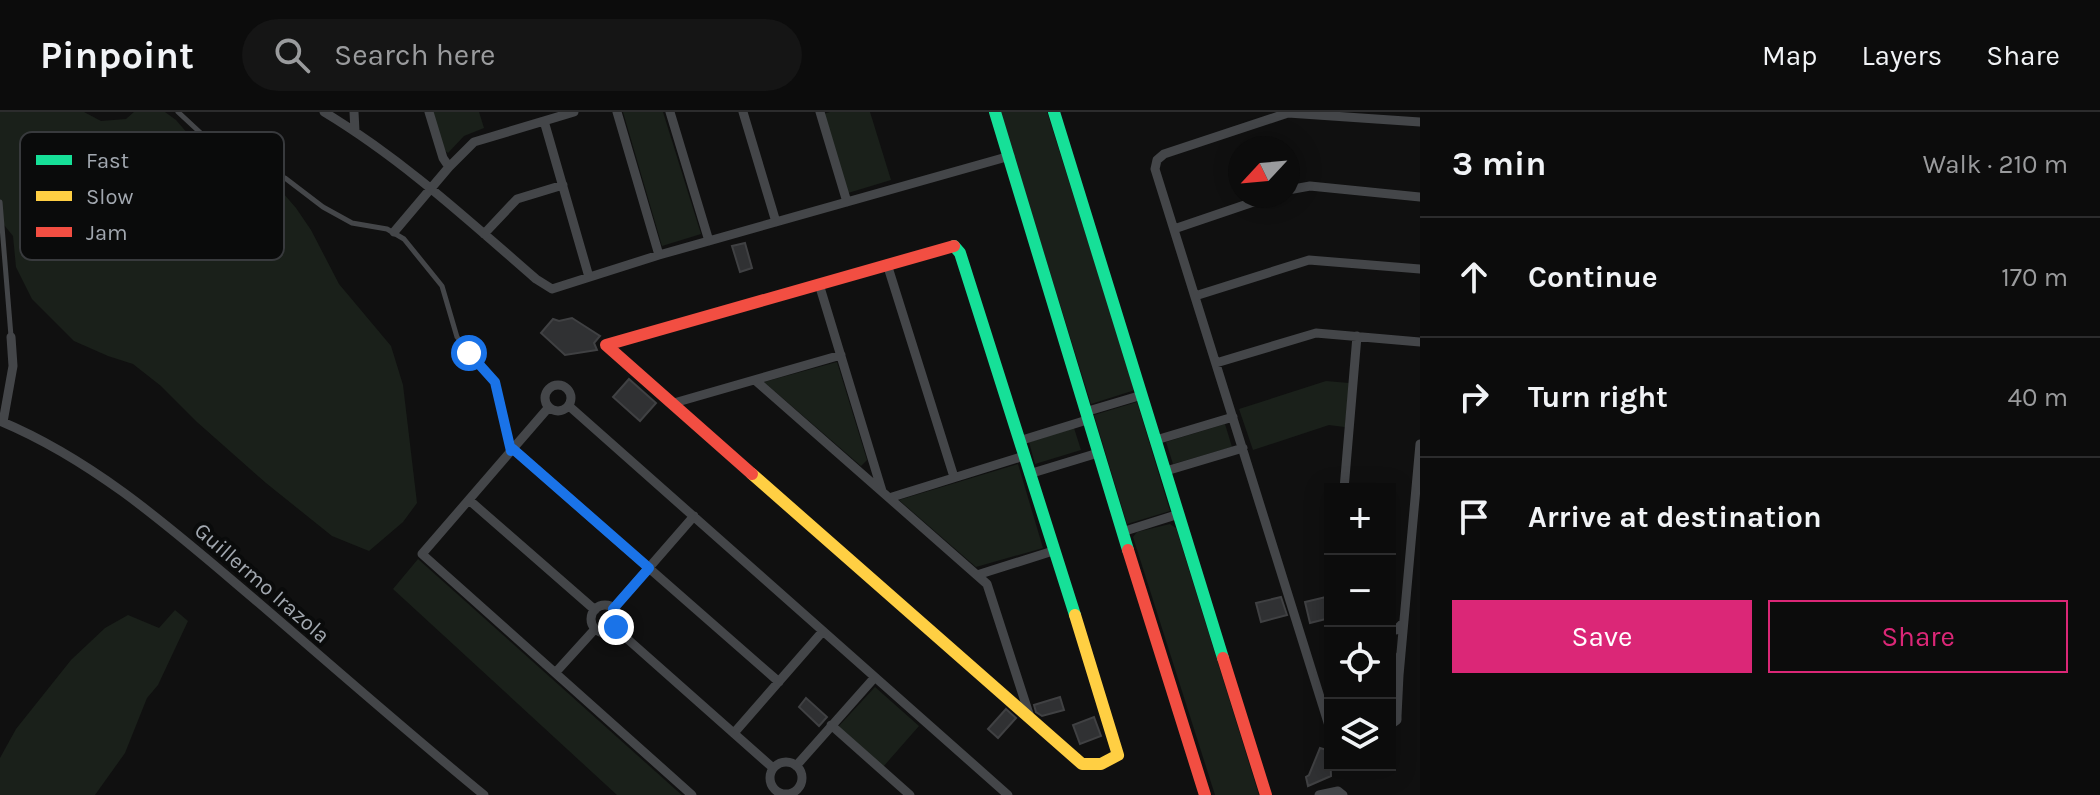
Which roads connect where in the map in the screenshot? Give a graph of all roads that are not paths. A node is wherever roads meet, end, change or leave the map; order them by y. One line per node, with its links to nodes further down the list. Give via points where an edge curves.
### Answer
1 (178, 112): 17 (lane)
2 (324, 112): 16 (street)
3 (354, 112): 16 (street)
4 (429, 112): 19 (street)
5 (574, 112): 14 (street)
6 (617, 112): 33 (street)
7 (670, 112): 32 (street)
8 (743, 112): 28 (street)
9 (820, 112): 26 (street)
10 (995, 112): 18 (street)
11 (1054, 112): 45 (street)
12 (1289, 112): 13 (street); 29 (street, via 1157,160 1155,169)
13 (1349, 114): 15 (street)
14 (544, 121): 19 (street, via 474,142); 21 (street)
15 (1420, 122)
16 (355, 131): 23 (street)
17 (200, 132)
18 (1010, 156): 26 (street); 49 (street)
19 (449, 167): 23 (street)
20 (284, 178): 30 (lane, via 352,223)
21 (563, 185): 31 (street, via 517,199); 36 (street)
22 (1300, 188): 24 (street)
23 (432, 189): 30 (street); 31 (street)
24 (1420, 197)
25 (0, 202): 40 (lane)
26 (847, 202): 28 (street)
27 (1236, 208): 29 (street)
28 (776, 222): 32 (street)
29 (1174, 229): 38 (street)
30 (394, 232): 56 (lane, via 442,286 457,337 495,382)
31 (484, 234): 36 (street, via 552,289)
32 (709, 241): 33 (street)
33 (659, 255): 36 (street)
34 (887, 264): 37 (street); 53 (street, via 948,247 958,249); 61 (street)
35 (1420, 269): 38 (street, via 1309,260)
36 (589, 277)
37 (819, 284): 42 (street); 46 (street, via 606,345)
38 (1195, 296): 43 (street)
39 (1357, 336): 41 (street); 43 (street, via 1316,333); 62 (street)
40 (11, 337): 51 (street, via 13,366)
41 (1420, 342)
42 (841, 355): 44 (street); 63 (street)
43 (1216, 363): 50 (street)
44 (755, 380): 46 (street); 63 (street)
45 (1142, 395): 49 (street); 52 (street)
46 (674, 403): 84 (street)
47 (569, 406): 48 (street, via 558,411); 48 (street, via 568,389 556,384 546,393); 66 (street)
48 (549, 407): 56 (street)
49 (1086, 416): 53 (street); 57 (street)
50 (1233, 417): 52 (street); 55 (street)
51 (1, 422): 92 (street, Guillermo Irazola, via 81,463 123,492)
52 (1156, 440): 59 (street)
53 (1019, 441): 58 (street)
54 (1420, 444): 73 (street)
55 (1243, 448): 59 (street); 83 (street)
56 (512, 450): 64 (street); 69 (street)
57 (1098, 453): 60 (street); 67 (street)
58 (1024, 456): 60 (street); 61 (street)
59 (1166, 471): 65 (street)
60 (1029, 474): 68 (street)
61 (954, 477): 63 (street)
62 (1345, 483)
63 (886, 495): 70 (street)
64 (469, 500): 72 (street); 79 (street, via 422,554)
65 (1179, 514): 67 (street); 97 (street)
66 (694, 516): 69 (street); 77 (street)
67 (1122, 532): 96 (street)
68 (1053, 551): 70 (street); 84 (street, via 1118,755 1098,765 1082,764)
69 (649, 568): 71 (street); 82 (street)
70 (977, 575): 84 (street, via 987,584)
71 (613, 609): 72 (street); 74 (street, via 618,618)
72 (595, 610): 75 (street)
73 (1403, 623): 76 (street); 80 (street)
74 (615, 628): 75 (street, via 606,633); 87 (street)
75 (595, 629): 79 (street)
76 (1396, 630)
77 (823, 631): 81 (street); 82 (street)
78 (1396, 666): 80 (street)
79 (556, 672): 93 (street)
80 (1399, 675): 85 (street)
81 (875, 677): 86 (street); 95 (street)
82 (779, 682): 87 (street)
83 (1324, 710)
84 (1030, 718)
85 (1396, 721)
86 (831, 725): 88 (street); 94 (street)
87 (734, 733): 89 (street)
88 (796, 766): 89 (street, via 782,762); 90 (street)
89 (773, 768): 91 (street)
90 (801, 792): 91 (street)
91 (773, 793)
92 (484, 795)
93 (692, 795)
94 (910, 795)
95 (1008, 795)
96 (1205, 795)
97 (1266, 795)
98 (1319, 795): 99 (street)
99 (1343, 795)

